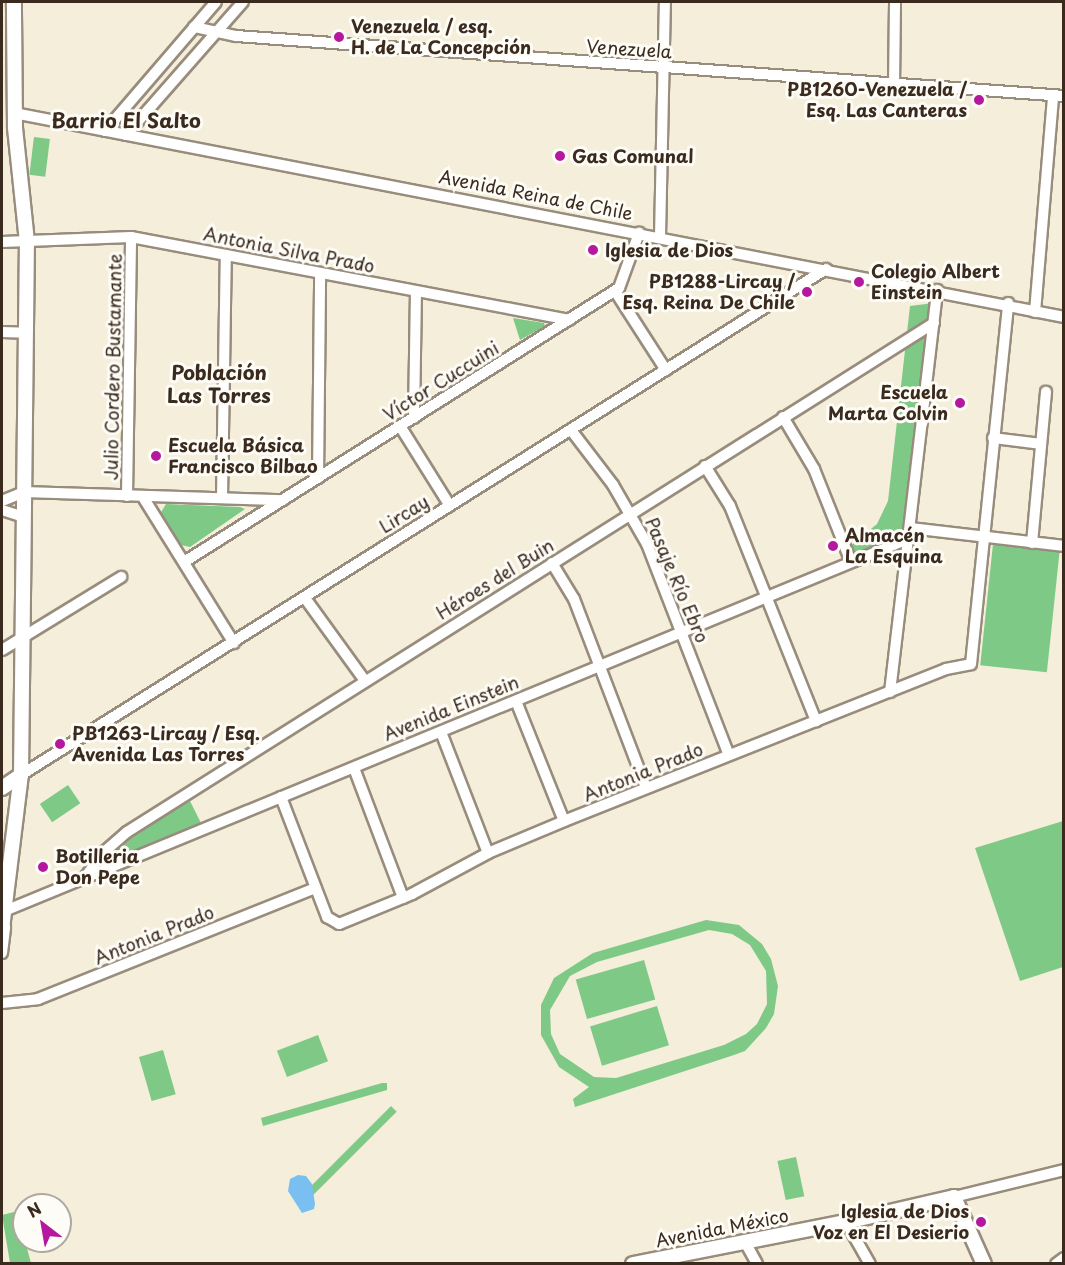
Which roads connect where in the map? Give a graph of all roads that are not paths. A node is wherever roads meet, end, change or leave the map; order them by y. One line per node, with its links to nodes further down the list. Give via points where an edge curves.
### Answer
1 (14, 2): 11 (street)
2 (216, 2): 6 (street)
3 (243, 2): 7 (street)
4 (664, 2): 8 (street)
5 (895, 2): 9 (street)
6 (194, 27): 7 (street, Venezuela); 12 (street)
7 (216, 33): 8 (street, Venezuela); 13 (street)
8 (664, 68): 9 (street, Venezuela); 16 (street)
9 (894, 86): 10 (street, Venezuela)
10 (1058, 96): 26 (street)
11 (8, 112): 12 (street, Avenida Reina de Chile); 18 (street)
12 (105, 130): 13 (street, Avenida Reina de Chile)
13 (126, 135): 14 (street, Avenida Reina de Chile)
14 (639, 233): 16 (street, Avenida Reina de Chile); 24 (street, via 623,283)
15 (131, 237): 18 (street, Antonia Silva Prado); 19 (street, Antonia Silva Prado); 43 (street, Julio Cordero Bustamante)
16 (660, 237): 20 (street, Avenida Reina de Chile)
17 (2, 242): 18 (street, Antonia Silva Prado)
18 (27, 243): 31 (street)
19 (226, 255): 21 (street, Antonia Silva Prado); 45 (street)
20 (826, 268): 22 (street, Avenida Reina de Chile); 32 (street, Lircay)
21 (320, 273): 23 (street, Antonia Silva Prado); 41 (street)
22 (937, 290): 25 (street, Avenida Reina de Chile); 29 (street)
23 (416, 291): 28 (street, Antonia Silva Prado); 35 (street)
24 (615, 291): 28 (street, Víctor Cuccuini); 32 (street)
25 (1008, 303): 26 (street, Avenida Reina de Chile); 38 (street)
26 (1035, 312): 27 (street, Avenida Reina de Chile)
27 (1064, 317)
28 (569, 320): 35 (street, Víctor Cuccuini)
29 (934, 323): 34 (street, Héroes del Buin); 52 (street)
30 (2, 333): 31 (street)
31 (26, 333): 42 (street)
32 (666, 370): 37 (street, Lircay)
33 (1046, 392): 39 (street)
34 (783, 417): 40 (street, Héroes del Buin); 57 (street, via 814,469)
35 (414, 418): 36 (street, Víctor Cuccuini)
36 (400, 426): 41 (street, Víctor Cuccuini); 48 (street)
37 (571, 430): 48 (street, Lircay); 50 (street, Pasaje Río Ebro)
38 (993, 438): 39 (street); 53 (street)
39 (1041, 444): 54 (street)
40 (705, 466): 50 (street, Héroes del Buin); 61 (street, via 730,506)
41 (318, 478): 46 (street, Víctor Cuccuini)
42 (24, 492): 43 (street); 47 (street); 51 (street)
43 (127, 496): 44 (street)
44 (143, 497): 45 (street); 56 (street)
45 (222, 498): 46 (street)
46 (283, 500): 56 (street, Víctor Cuccuini)
47 (2, 501)
48 (450, 506): 60 (street, Lircay)
49 (2, 510): 51 (street)
50 (630, 513): 58 (street, Héroes del Buin); 62 (street, Pasaje Río Ebro, via 647,544)
51 (24, 517): 63 (street)
52 (909, 533): 53 (street); 57 (street, Avenida Einstein); 68 (street)
53 (984, 538): 54 (street); 68 (street, Antonia Prado, via 971,664 946,669)
54 (1032, 543): 55 (street)
55 (1064, 546)
56 (184, 562): 64 (street)
57 (851, 562): 61 (street, Avenida Einstein)
58 (552, 563): 66 (street, via 573,595); 67 (street, Héroes del Buin)
59 (121, 577): 63 (street)
60 (305, 598): 64 (street, Lircay); 67 (street)
61 (764, 598): 62 (street, Avenida Einstein); 70 (street)
62 (682, 632): 66 (street, Avenida Einstein); 72 (street, Pasaje Río Ebro)
63 (21, 639): 65 (street); 74 (street)
64 (234, 643): 74 (street, Lircay)
65 (2, 650)
66 (598, 667): 69 (street, Avenida Einstein); 76 (street)
67 (365, 681): 82 (street, Héroes del Buin, via 126,832)
68 (890, 692): 70 (street, Antonia Prado)
69 (516, 701): 71 (street, Avenida Einstein); 80 (street)
70 (816, 721): 72 (street, Antonia Prado)
71 (441, 732): 73 (street, Avenida Einstein); 81 (street)
72 (729, 755): 76 (street, Antonia Prado)
73 (354, 768): 78 (street, Avenida Einstein); 84 (street)
74 (21, 775): 75 (street, Lircay); 79 (street)
75 (2, 788)
76 (646, 789): 80 (street, Antonia Prado)
77 (2, 795): 79 (street)
78 (281, 797): 82 (street, Avenida Einstein); 83 (street)
79 (18, 802): 85 (street)
80 (564, 821): 81 (street, Antonia Prado)
81 (488, 853): 84 (street, Antonia Prado)
82 (86, 876): 85 (street, Avenida Einstein)
83 (316, 888): 84 (street, Antonia Prado, via 332,923 342,923); 88 (street, Antonia Prado, via 38,999)
84 (403, 898)
85 (7, 910): 86 (street)
86 (3, 928): 87 (street)
87 (2, 953)
88 (2, 1003)
89 (1064, 1170): 90 (street, Avenida México)
90 (954, 1197): 91 (street, Avenida México); 97 (street)
91 (846, 1222): 92 (street, Avenida México); 96 (street)
92 (745, 1242): 94 (street, Avenida México); 95 (street)
93 (1064, 1258): 98 (street)
94 (639, 1263)
95 (757, 1263)
96 (870, 1263)
97 (984, 1263)
98 (1056, 1263)

